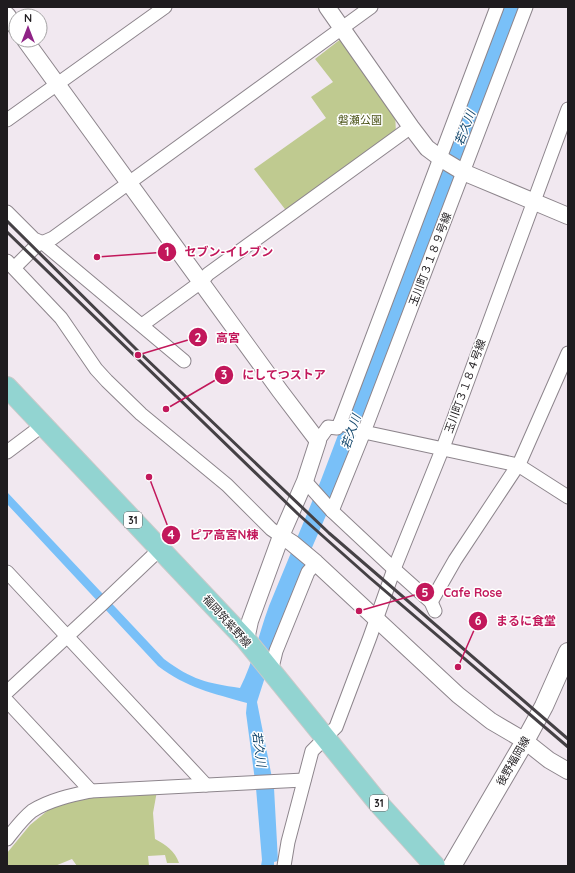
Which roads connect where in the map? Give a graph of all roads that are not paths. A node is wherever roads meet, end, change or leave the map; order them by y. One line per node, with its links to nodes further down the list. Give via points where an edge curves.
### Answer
1 (165, 7): 8 (street)
2 (327, 7): 6 (street)
3 (371, 7): 6 (street)
4 (497, 7): 12 (street)
5 (526, 7): 13 (street, 玉川町３１８９号線)
6 (342, 28): 11 (street); 14 (street)
7 (31, 48): 8 (street)
8 (57, 84): 10 (street); 14 (street)
9 (568, 109): 15 (street, 玉川町３１８４号線)
10 (7, 120)
11 (411, 127): 12 (street, via 427,148); 20 (street, via 208,274)
12 (441, 159): 13 (street); 25 (street)
13 (463, 172): 15 (street); 27 (street, 玉川町３１８９号線)
14 (130, 182): 18 (street, via 53,238); 20 (street)
15 (534, 202): 17 (street); 29 (street, 玉川町３１８４号線)
16 (7, 212): 18 (street, via 34,239)
17 (568, 216)
18 (42, 243): 19 (street); 21 (street)
19 (11, 264): 35 (street, via 61,318 107,381 141,414 227,485 271,529)
20 (201, 282): 21 (street); 28 (street)
21 (142, 325): 23 (street)
22 (568, 353): 31 (street)
23 (184, 361)
24 (7, 386): 26 (main road, 福岡筑紫野線 / 31)
25 (340, 423): 27 (street); 28 (street, via 337,428 328,426)
26 (43, 425): 30 (street); 36 (main road, 福岡筑紫野線 / 31)
27 (364, 432): 29 (street); 34 (street, 玉川町３１８９号線)
28 (318, 441): 32 (street)
29 (442, 448): 31 (street); 38 (street, 玉川町３１８４号線)
30 (7, 452)
31 (518, 465): 33 (street); 38 (street, via 455,560 433,607)
32 (309, 486): 34 (street); 35 (street)
33 (568, 497)
34 (332, 511): 38 (street)
35 (286, 540): 37 (street); 42 (street, via 250,621)
36 (160, 549): 41 (street); 42 (main road, 福岡筑紫野線 / 31)
37 (314, 561): 40 (street); 44 (street, via 276,651)
38 (394, 569): 40 (street, 玉川町３１８４号線)
39 (7, 572): 41 (street)
40 (376, 618): 47 (street, 玉川町３１８４号線, via 336,727); 48 (street, via 490,721)
41 (67, 637): 45 (street); 51 (street)
42 (246, 640): 44 (main road, 福岡筑紫野線 / 31)
43 (568, 652): 48 (main road, 後野福岡線)
44 (266, 666): 47 (main road, 福岡筑紫野線 / 31)
45 (7, 692)
46 (7, 701): 52 (street)
47 (324, 738): 50 (street, 玉川町３１８４号線, via 312,751); 55 (main road, 福岡筑紫野線 / 31)
48 (525, 741): 49 (street); 56 (main road, 後野福岡線)
49 (568, 771)
50 (304, 780): 51 (street); 54 (street, 玉川町３１８４号線)
51 (206, 785): 52 (street)
52 (91, 791): 53 (street, via 46,804 21,821)
53 (7, 839)
54 (284, 866)
55 (435, 866)
56 (452, 866)

